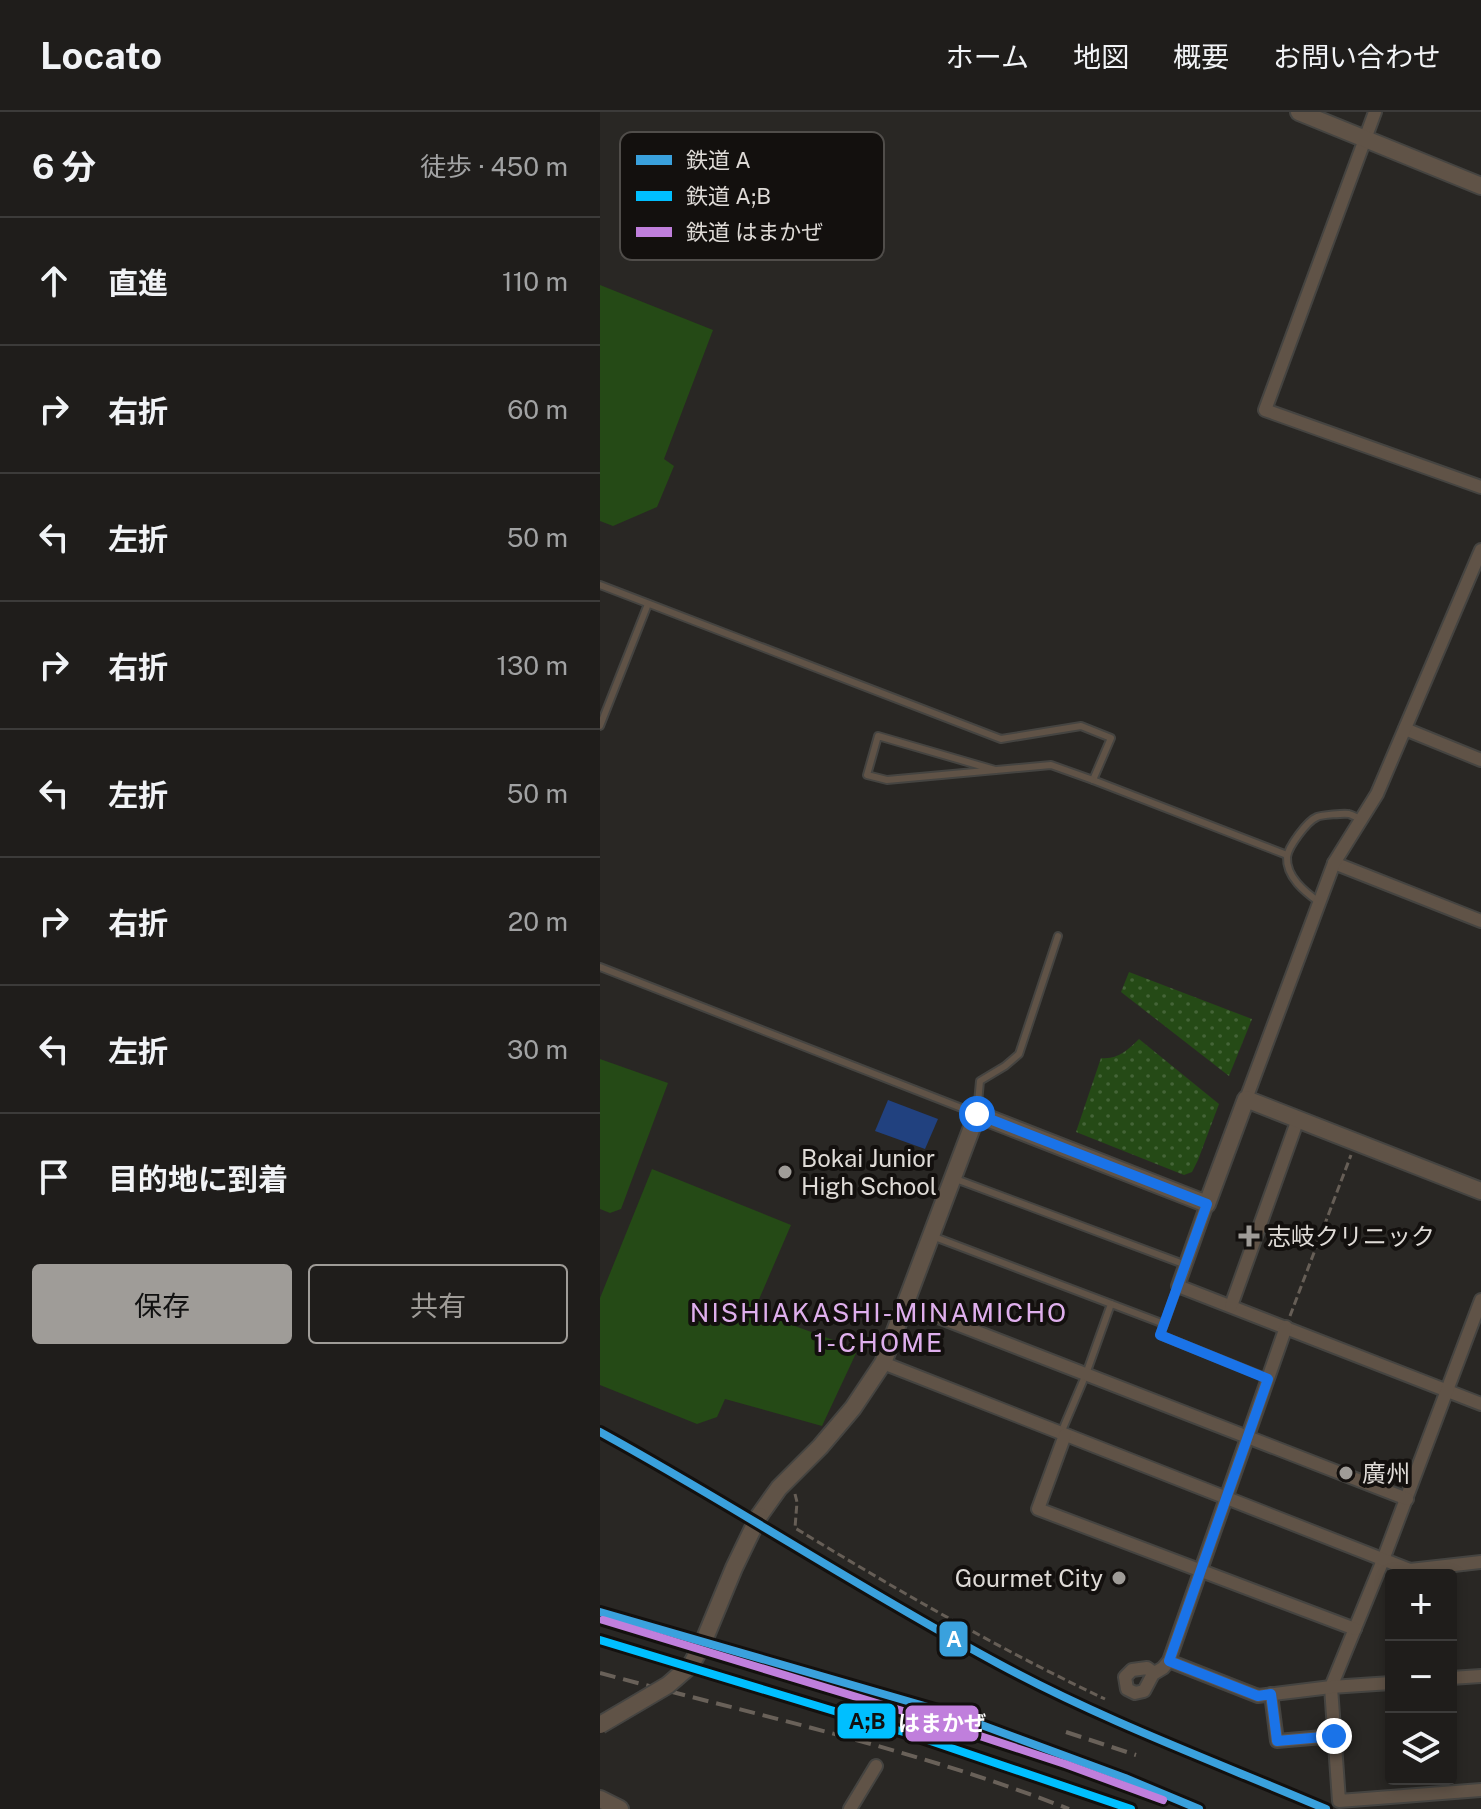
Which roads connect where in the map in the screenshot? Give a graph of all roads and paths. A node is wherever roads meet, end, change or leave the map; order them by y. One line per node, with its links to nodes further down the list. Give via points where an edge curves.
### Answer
1 (1299, 112): 3 (street)
2 (1375, 112): 3 (street)
3 (1364, 138): 4 (street); 5 (street, via 1265,410)
4 (1481, 186)
5 (1481, 487)
6 (1480, 554): 10 (street)
7 (600, 585): 8 (lane)
8 (648, 604): 9 (lane); 13 (lane, via 1001,739 1081,726 1111,738)
9 (600, 726)
10 (1405, 729): 11 (street); 14 (street)
11 (1481, 760)
12 (995, 770): 12 (lane, via 887,780 867,775 878,736); 13 (lane, via 1051,765)
13 (1093, 780): 15 (lane)
14 (1361, 819): 15 (lane, via 1350,814 1316,817); 16 (street)
15 (1287, 855): 17 (lane, via 1294,880)
16 (1334, 863): 17 (street); 18 (street)
17 (1319, 902): 21 (street)
18 (1481, 921)
19 (1058, 936): 22 (lane, via 1019,1054 980,1081)
20 (600, 967): 22 (lane)
21 (1246, 1099): 23 (street); 27 (street)
22 (977, 1114): 25 (street); 27 (street)
23 (1298, 1119): 24 (street); 34 (street)
24 (1356, 1142): 26 (street); 36 (path)
25 (953, 1177): 28 (street); 29 (lane)
26 (1481, 1191)
27 (1207, 1204): 29 (street)
28 (930, 1235): 32 (street); 33 (lane)
29 (1186, 1265): 30 (street)
30 (1178, 1286): 34 (street); 35 (lane)
31 (1481, 1300): 40 (street)
32 (905, 1304): 37 (street); 38 (street)
33 (1111, 1304): 35 (lane); 38 (lane)
34 (1231, 1306): 36 (street)
35 (1164, 1324): 39 (lane, via 1160,1335)
36 (1286, 1327): 39 (street); 40 (street)
37 (883, 1363): 42 (street); 44 (street, via 853,1408)
38 (1086, 1374): 42 (lane); 43 (street)
39 (1268, 1379): 43 (street)
40 (1448, 1391): 41 (street); 46 (street)
41 (1481, 1404)
42 (1063, 1434): 45 (street); 49 (street, via 1038,1509)
43 (1248, 1437): 45 (street); 46 (street)
44 (785, 1482): 58 (path, via 797,1502 795,1528 964,1628); 59 (street, bridge, via 759,1516 691,1665 668,1685)
45 (1226, 1498): 47 (street); 49 (street)
46 (1407, 1499): 47 (street)
47 (1383, 1560): 48 (street, via 1410,1570); 50 (street)
48 (1481, 1562)
49 (1201, 1571): 50 (street); 51 (street)
50 (1355, 1629): 56 (street)
51 (1169, 1661): 52 (street); 57 (street, via 1258,1696)
52 (1154, 1673)
53 (1481, 1676): 54 (street)
54 (1457, 1678)
55 (1385, 1683): 56 (street)
56 (1331, 1687): 57 (street); 60 (street)
57 (1271, 1694): 60 (street, via 1277,1741)
58 (1105, 1699)
59 (600, 1725)
60 (1334, 1736): 62 (street, via 1339,1801)
61 (876, 1766): 65 (street)
62 (1481, 1790)
63 (600, 1799): 64 (street)
64 (620, 1809)
65 (850, 1809)

